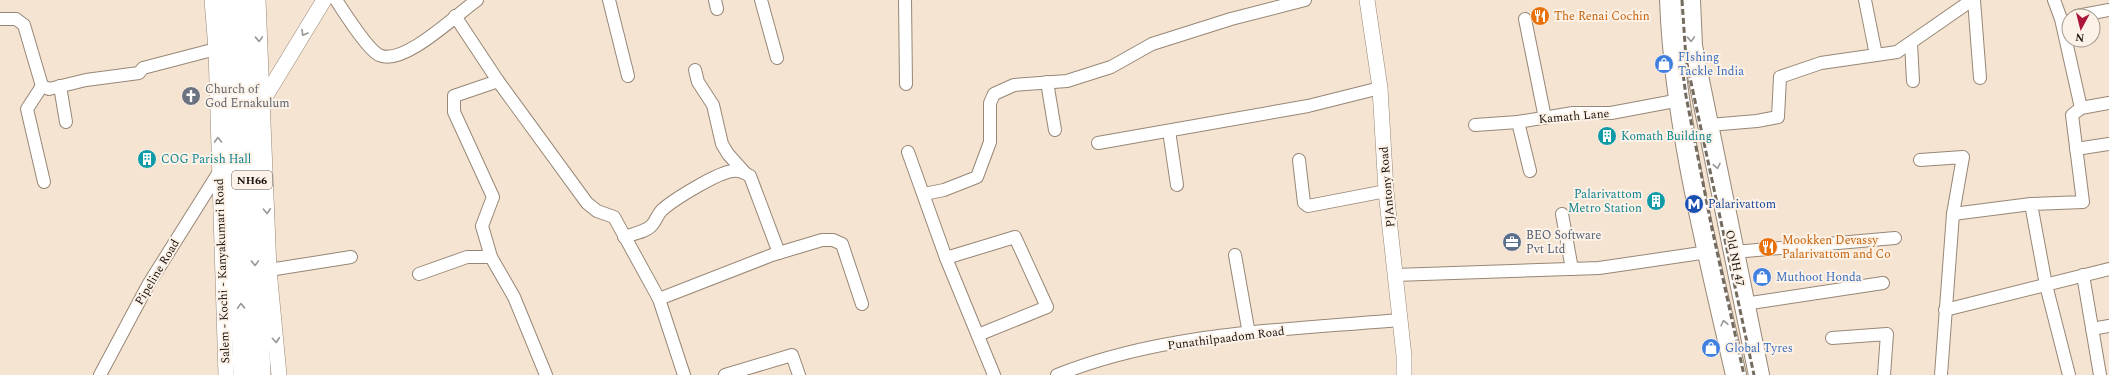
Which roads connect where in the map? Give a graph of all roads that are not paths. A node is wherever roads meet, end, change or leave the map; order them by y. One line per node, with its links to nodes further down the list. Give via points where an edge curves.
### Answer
1 (212, 0): 24 (street, Salem - Kochi - Kanyakumari Road)
2 (229, 0): 91 (highway, Salem - Kochi - Kanyakumari Road / NH66, one-way to 2)
3 (244, 0): 91 (highway, Salem - Kochi - Kanyakumari Road / NH66, one-way to 91)
4 (258, 0): 38 (street, one-way to 38)
5 (324, 0): 38 (street, one-way to 38)
6 (336, 0): 19 (street, via 371,49 378,55 390,58 412,48)
7 (477, 0): 19 (street)
8 (609, 0): 28 (street)
9 (761, 0): 26 (street)
10 (905, 0): 33 (street)
11 (1305, 0): 32 (street, via 1230,19 1152,44 1111,67 1067,81)
12 (1367, 0): 36 (street, PJAntony Road)
13 (1670, 0): 37 (main road, Old NH 47)
14 (1690, 0): 45 (main road, Old NH 47, one-way to 45, via 1692,46)
15 (1866, 0): 25 (street)
16 (1973, 0): 22 (street); 29 (street)
17 (2054, 0): 18 (street)
18 (2061, 11)
19 (455, 16): 30 (street)
20 (0, 18): 34 (street, via 16,19 24,25)
21 (1525, 19): 41 (street)
22 (1910, 43): 25 (street, via 1897,52); 31 (street)
23 (2070, 48): 40 (street)
24 (216, 49): 35 (street, via 143,68 139,73); 54 (street, Salem - Kochi - Kanyakumari Road, one-way to 24)
25 (1876, 56): 45 (street, via 1821,64 1780,77 1778,117)
26 (777, 58)
27 (695, 70): 55 (street, via 698,82 713,105 722,144)
28 (628, 76)
29 (1980, 78)
30 (498, 81): 64 (street, via 587,203 597,211 614,217); 71 (street, via 454,96 454,112 493,198 482,226)
31 (1913, 81)
32 (1047, 82): 46 (street); 60 (street, via 1014,85 994,94 990,103 990,142 977,177 944,190)
33 (906, 84)
34 (42, 86): 35 (street, via 49,89); 57 (street, via 27,109)
35 (60, 86): 42 (street)
36 (1380, 88): 47 (street, via 1308,106); 59 (street, PJAntony Road)
37 (1680, 100): 41 (street, Kamath Lane, via 1611,113 1573,113); 66 (main road, Old NH 47, via 1688,157)
38 (262, 102): 75 (street, one-way to 75)
39 (2109, 103): 40 (street)
40 (2081, 108): 50 (street, via 2072,115)
41 (1545, 118): 43 (street, Kamath Lane)
42 (66, 122)
43 (1518, 122): 44 (street, Kamath Lane); 56 (street)
44 (1475, 125)
45 (1709, 125): 67 (main road, Old NH 47, one-way to 67)
46 (1054, 130)
47 (1169, 131): 48 (street); 58 (street)
48 (1098, 143)
49 (2109, 144): 50 (street)
50 (2076, 150): 61 (street, via 2083,202)
51 (908, 152): 60 (street)
52 (1298, 160): 59 (street, via 1304,203 1308,206)
53 (1920, 160): 63 (street, via 1962,157)
54 (219, 172): 92 (street, Pipeline Road, via 148,285); 93 (street, Salem - Kochi - Kanyakumari Road)
55 (745, 172): 64 (street, via 732,171 714,177 664,208 652,225); 68 (street, via 750,176)
56 (1530, 172)
57 (44, 182)
58 (1177, 185)
59 (1386, 191): 77 (street, PJAntony Road)
60 (924, 194): 72 (street)
61 (2031, 204): 63 (street); 80 (street)
62 (1562, 214): 73 (street)
63 (1953, 214): 84 (street)
64 (624, 237): 81 (street)
65 (1895, 238): 67 (street)
66 (1708, 252): 73 (street, via 1599,268); 102 (main road, Old NH 47, one-way to 66)
67 (1734, 252): 83 (main road, Old NH 47)
68 (779, 253): 81 (street); 82 (street, via 822,240 833,240 842,244)
69 (1235, 255): 88 (street)
70 (352, 257): 75 (street)
71 (491, 257): 76 (street, via 467,257); 95 (street, via 514,297)
72 (946, 258): 89 (street); 89 (street, via 1015,237 1047,308)
73 (1572, 269): 77 (street)
74 (2109, 269): 78 (street)
75 (269, 270): 94 (street, one-way to 94)
76 (419, 274)
77 (1395, 275): 85 (street, PJAntony Road)
78 (2083, 276): 80 (street); 87 (street)
79 (1883, 283): 83 (street)
80 (2046, 285): 84 (street); 106 (street)
81 (658, 299): 96 (street)
82 (862, 304)
83 (1744, 304): 103 (main road, Old NH 47)
84 (1945, 310): 105 (street)
85 (1399, 320): 88 (street, Punathilpaadom Road); 101 (street, PJAntony Road)
86 (2109, 326): 87 (street)
87 (2092, 329): 107 (street)
88 (1249, 334): 100 (street, Punathilpaadom Road, via 1175,343 1089,362)
89 (978, 335): 99 (street)
90 (1832, 338): 104 (street, via 1887,334)
91 (252, 367)
92 (100, 375)
93 (226, 375)
94 (279, 375)
95 (546, 375)
96 (684, 375)
97 (725, 375): 98 (street, via 792,355)
98 (799, 375)
99 (994, 375)
100 (1057, 375)
101 (1404, 375)
102 (1736, 375)
103 (1759, 375)
104 (1884, 375)
105 (1941, 375)
106 (2069, 375)
107 (2100, 375)

